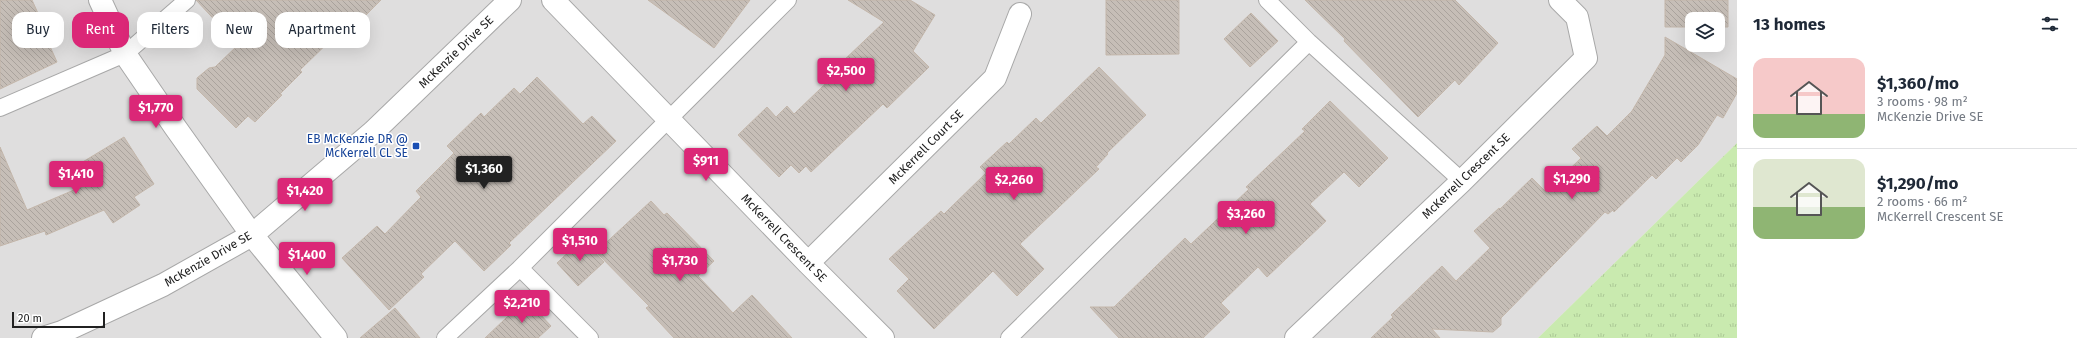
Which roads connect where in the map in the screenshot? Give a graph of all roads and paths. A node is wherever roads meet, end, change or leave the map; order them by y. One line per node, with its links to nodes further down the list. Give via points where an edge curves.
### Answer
1 (100, 0): 10 (street)
2 (188, 0): 10 (lane)
3 (510, 0): 14 (street, McKenzie Drive SE, via 373,132)
4 (553, 0): 12 (street, McKerrell Crescent SE)
5 (788, 0): 12 (lane)
6 (1267, 0): 9 (lane)
7 (1560, 0): 13 (street, McKerrell Crescent SE, via 1577,17 1586,58)
8 (1020, 14): 15 (street, McKerrell Court SE, via 995,78)
9 (1309, 42): 13 (lane); 22 (lane)
10 (126, 54): 11 (lane); 14 (street)
11 (0, 108)
12 (668, 118): 15 (street, McKerrell Crescent SE); 16 (lane)
13 (1462, 181): 23 (street, McKerrell Crescent SE)
14 (252, 235): 17 (street, McKenzie Drive SE, via 163,285 62,332); 18 (street)
15 (808, 264): 21 (street, McKerrell Crescent SE)
16 (520, 268): 19 (lane); 20 (lane)
17 (43, 338)
18 (336, 338)
19 (445, 338)
20 (590, 338)
21 (883, 338)
22 (1009, 338)
23 (1296, 338)

